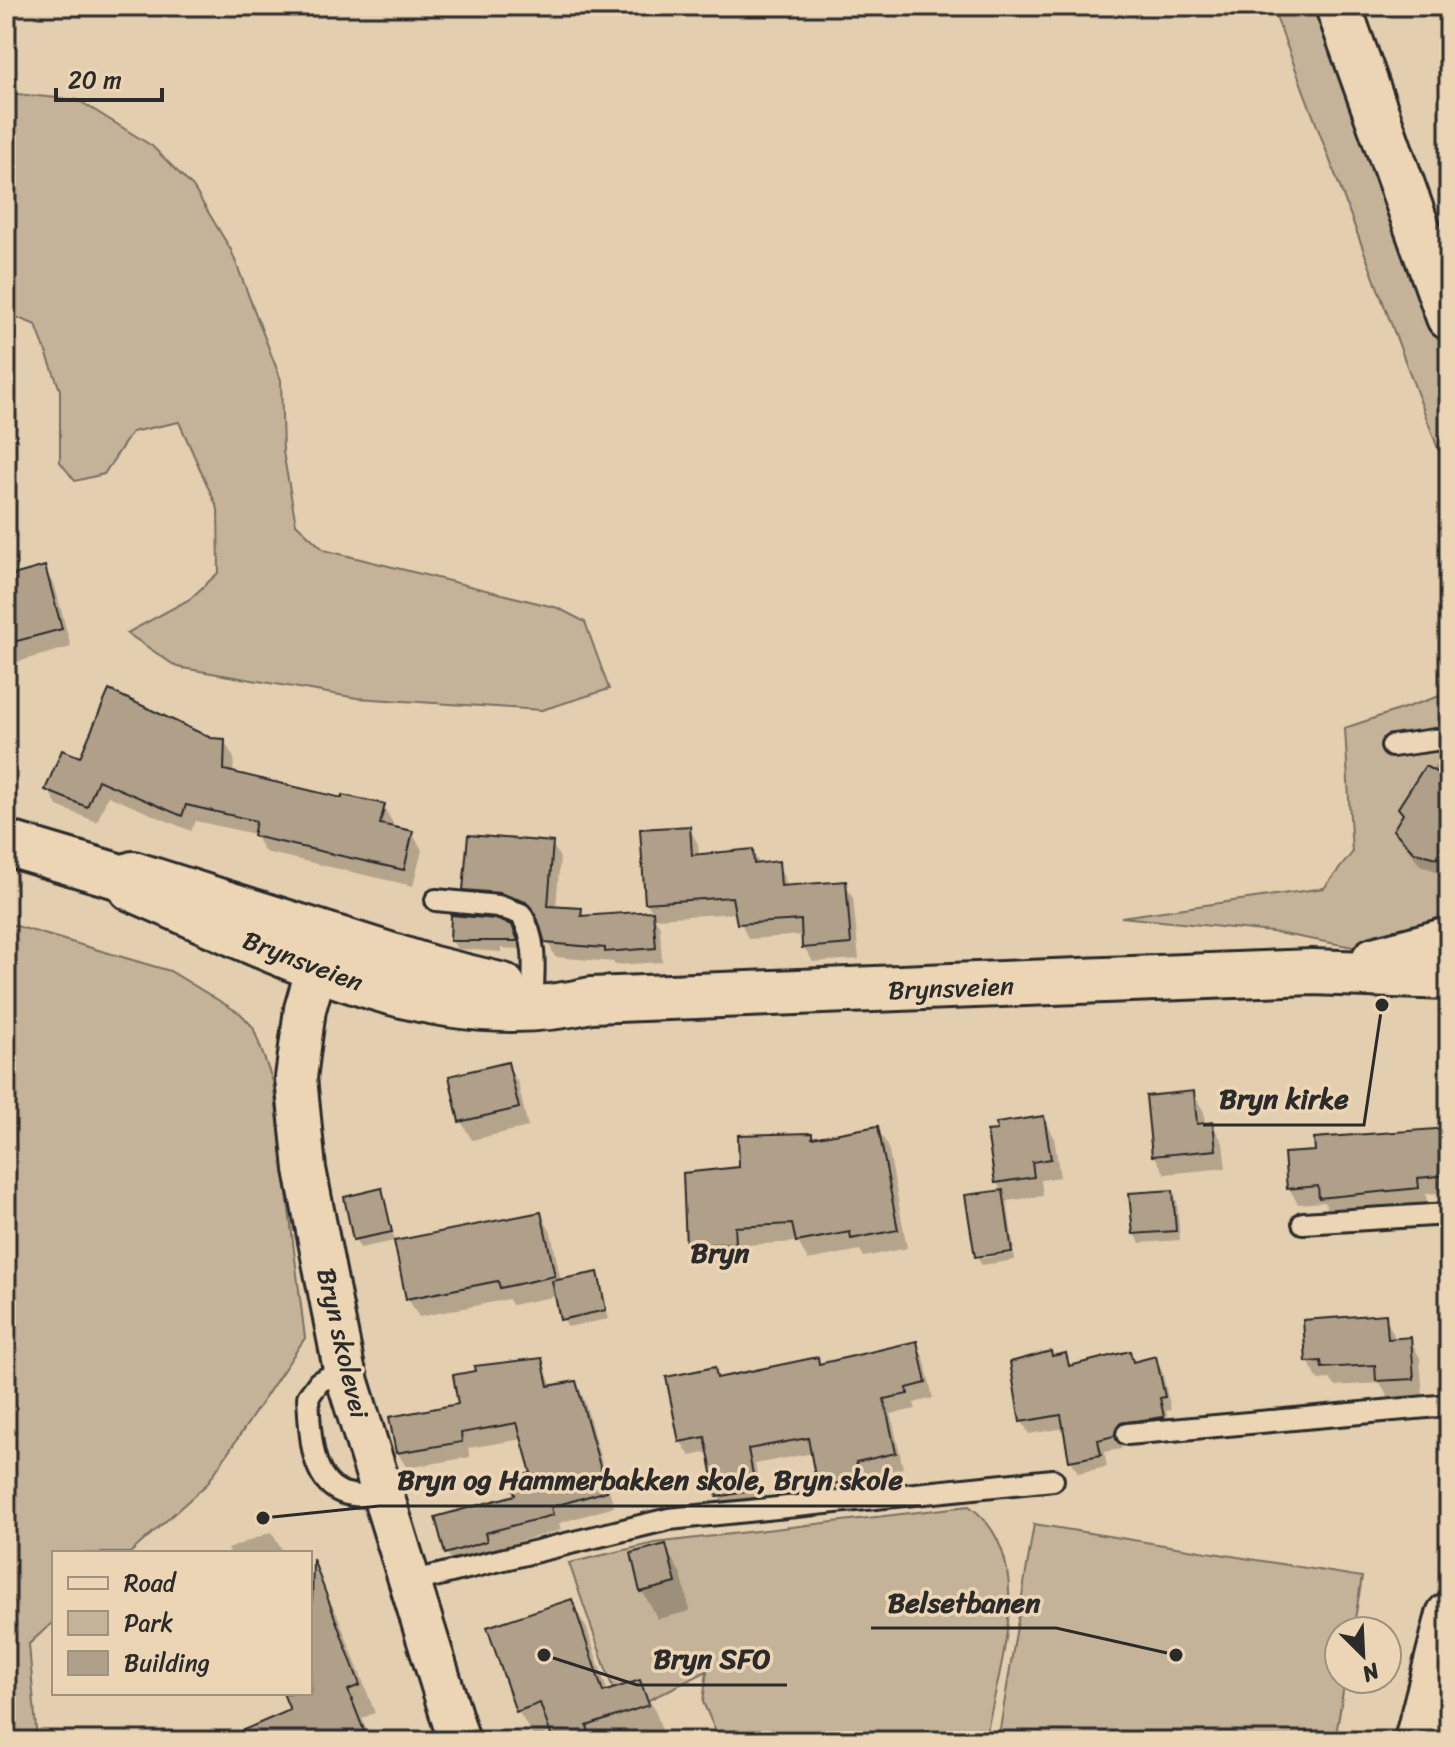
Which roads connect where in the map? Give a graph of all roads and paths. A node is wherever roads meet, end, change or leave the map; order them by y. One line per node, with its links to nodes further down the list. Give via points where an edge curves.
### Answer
1 (1338, 6): 2 (main road)
2 (1449, 317)
3 (1449, 738): 4 (lane)
4 (1392, 746)
5 (6, 843): 8 (main road, Brynsveien, via 124,878 131,888 265,949)
6 (436, 900): 11 (lane, via 498,906 521,914 534,948)
7 (1449, 940): 9 (main road, Brynsveien)
8 (321, 952): 11 (main road, Brynsveien, via 370,987 437,1002); 14 (street, Bryn skolevei, via 305,1009 296,1078 305,1169)
9 (1312, 972): 10 (main road, Brynsveien); 11 (main road, Brynsveien, via 591,1000 560,1007)
10 (1449, 977)
11 (532, 998)
12 (1449, 1214): 13 (lane)
13 (1303, 1223)
14 (344, 1369): 18 (street, Bryn skolevei); 18 (lane, via 319,1382 308,1397 312,1446 325,1479 337,1491)
15 (1449, 1405): 16 (lane)
16 (1127, 1434)
17 (1053, 1480): 19 (lane, via 669,1519)
18 (383, 1495): 19 (street, Bryn skolevei)
19 (410, 1582): 21 (street, Bryn skolevei)
20 (1449, 1615): 22 (main road)
21 (459, 1741)
22 (1417, 1741)

